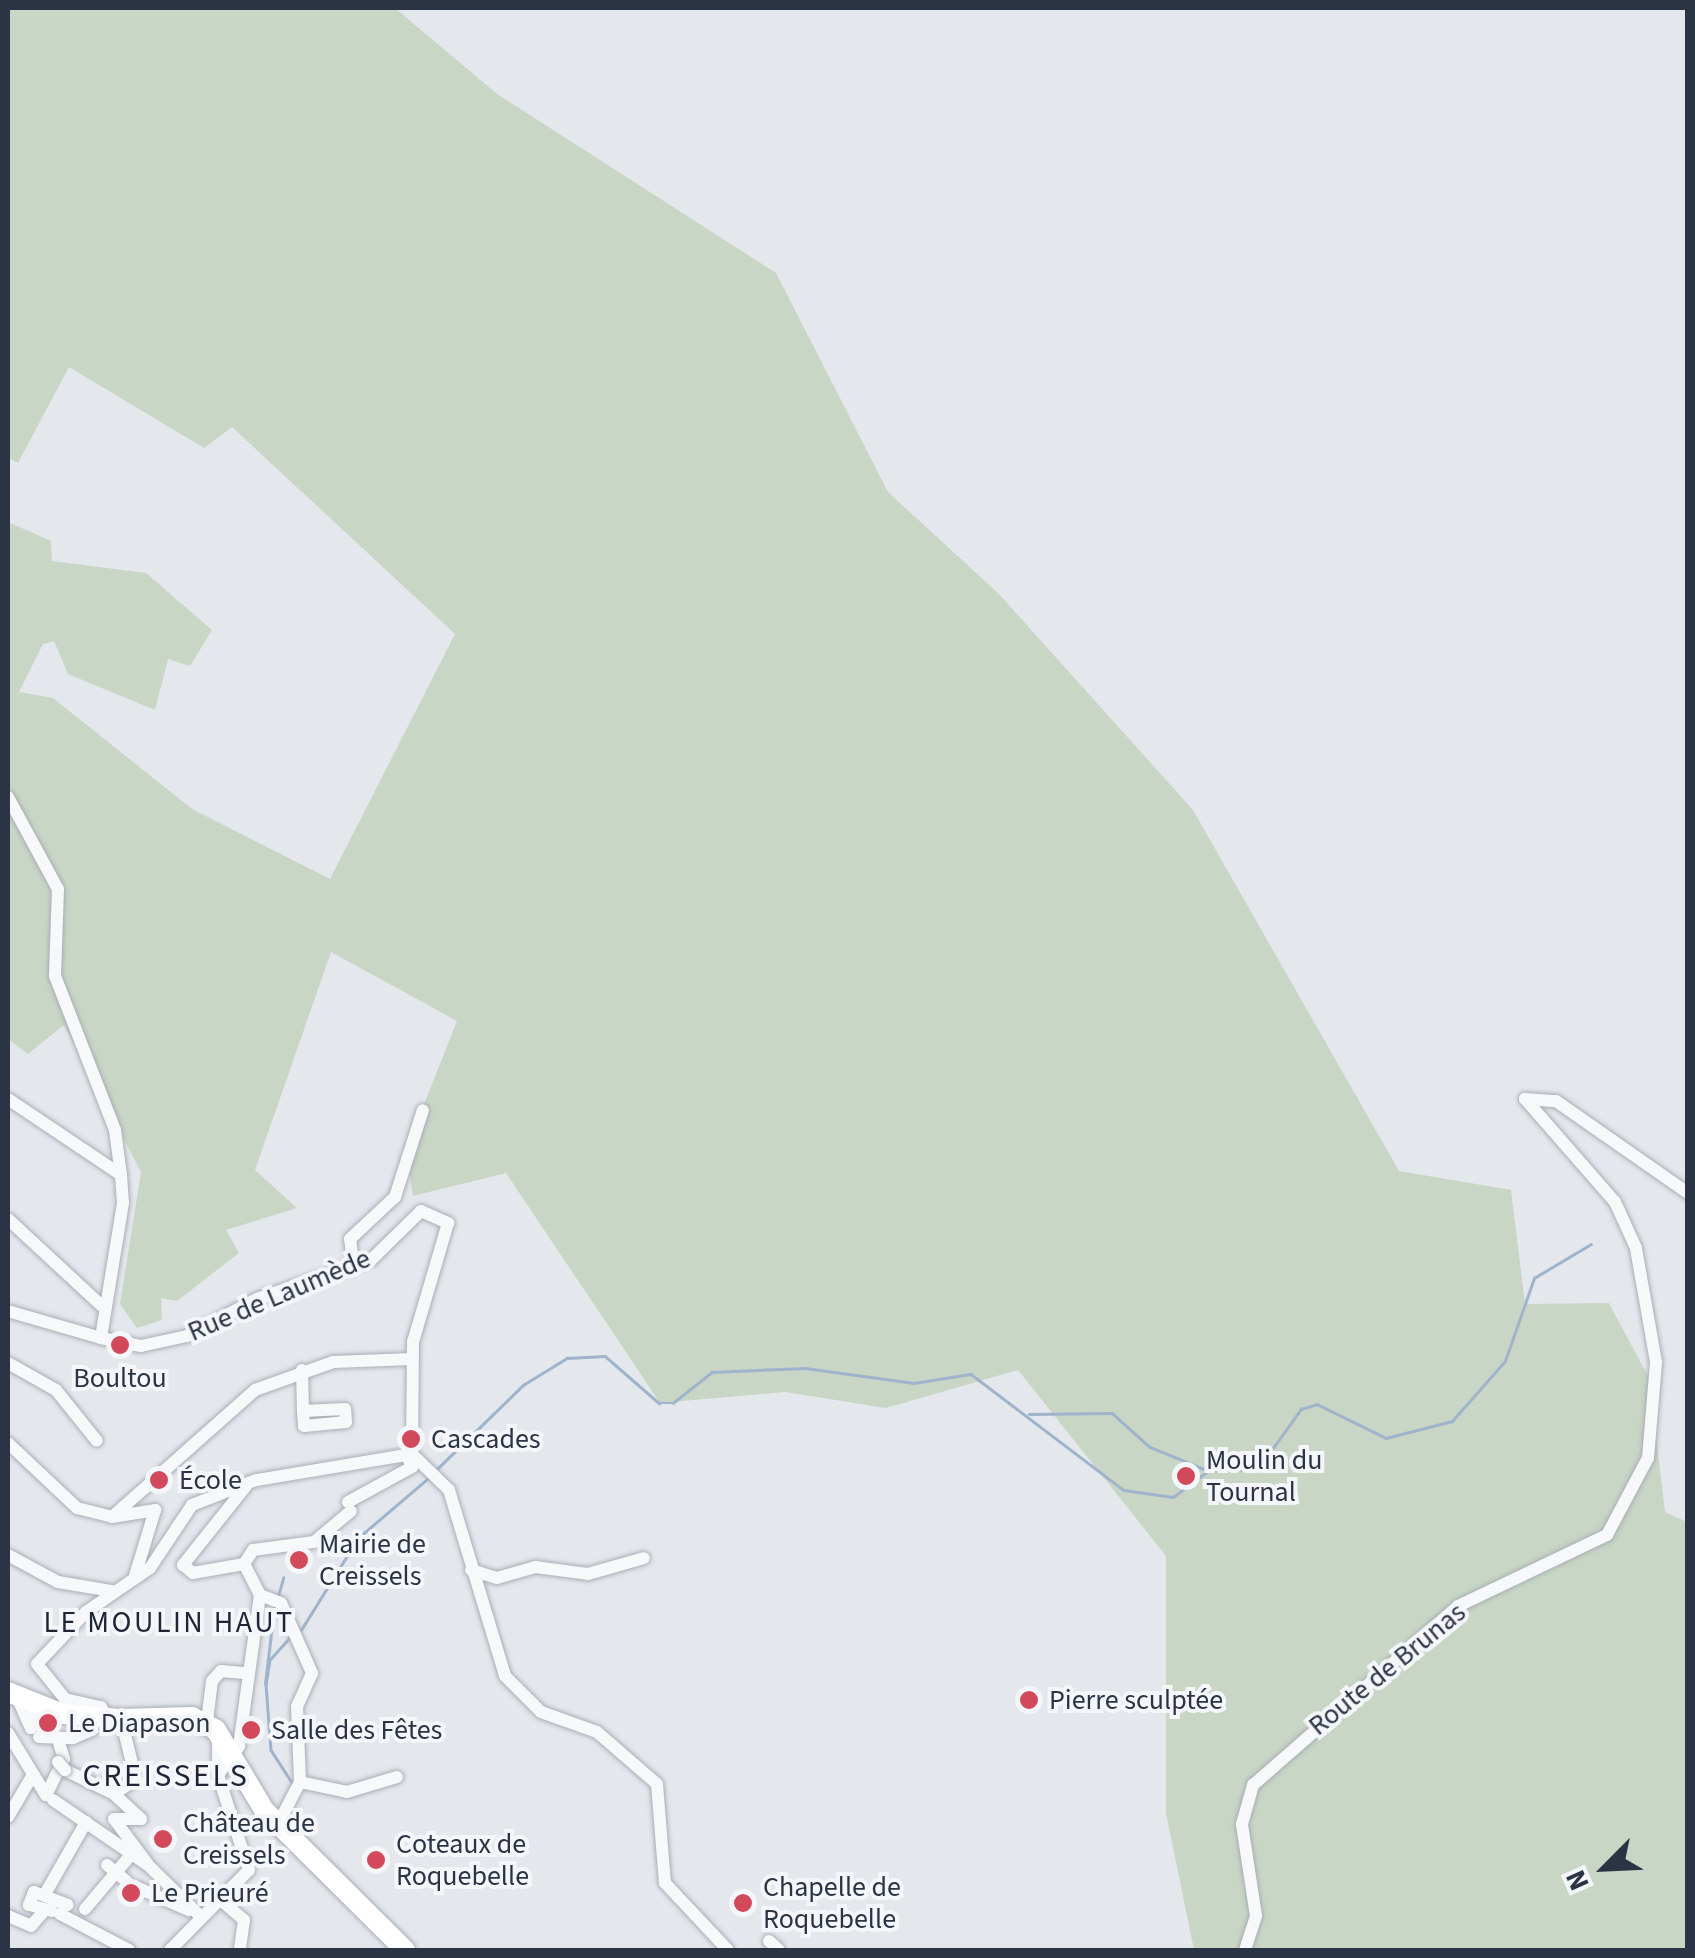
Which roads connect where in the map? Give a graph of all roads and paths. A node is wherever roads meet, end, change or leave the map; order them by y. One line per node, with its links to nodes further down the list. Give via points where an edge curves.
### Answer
1 (8, 797): 4 (street, via 58,888 55,976 115,1130)
2 (8, 1099): 4 (street)
3 (423, 1110): 7 (street, via 394,1197 350,1239)
4 (121, 1175): 8 (street)
5 (1688, 1193): 57 (street, Route de Brunas, via 1556,1102 1525,1099 1614,1202 1636,1248 1656,1362 1648,1458 1608,1535 1458,1606 1253,1785 1242,1824 1256,1916)
6 (8, 1219): 8 (street)
7 (353, 1262): 10 (street, Rue de Laumède, via 187,1336 141,1346); 11 (street, Rue de Laumède, via 374,1257 421,1211 444,1216 450,1236)
8 (101, 1305): 10 (street)
9 (8, 1311): 10 (street, Rue de Laumède)
10 (101, 1338)
11 (410, 1359): 13 (street); 17 (street)
12 (8, 1364): 15 (street, via 56,1390)
13 (302, 1370): 14 (street); 19 (street, via 236,1403)
14 (303, 1411)
15 (97, 1441)
16 (10, 1443): 19 (street, via 77,1508)
17 (410, 1456): 18 (street, via 323,1465); 22 (street, via 412,1467 350,1506 314,1542 253,1550); 23 (street, via 435,1472)
18 (246, 1486): 22 (street, via 182,1565 193,1573); 24 (street, via 192,1505 150,1568)
19 (112, 1517): 24 (street, via 155,1510)
20 (8, 1555): 25 (street, via 58,1582)
21 (644, 1558): 23 (street, via 588,1574 535,1567 497,1578)
22 (244, 1564): 26 (street)
23 (472, 1570): 56 (street, via 497,1662 535,1708 597,1732 656,1784 665,1883)
24 (134, 1576): 25 (street)
25 (112, 1591): 29 (street, via 38,1664 65,1700 102,1706)
26 (260, 1595): 27 (street); 37 (street, via 280,1603 312,1673 297,1706)
27 (244, 1673): 32 (street); 32 (street, via 222,1670 212,1682)
28 (20, 1698): 29 (main road); 30 (street); 30 (street)
29 (107, 1719): 32 (main road); 33 (street); 38 (street, via 136,1779)
30 (34, 1732): 33 (street); 38 (street, via 62,1766)
31 (8, 1733): 36 (street)
32 (218, 1741): 34 (street); 34 (street); 42 (main road)
33 (59, 1743): 39 (street, via 64,1759)
34 (218, 1775): 47 (street, via 250,1856)
35 (397, 1777): 37 (street, via 347,1792)
36 (31, 1778): 39 (street); 40 (street)
37 (300, 1782): 42 (street)
38 (117, 1797): 44 (street, via 141,1819 122,1812 114,1824)
39 (50, 1798): 41 (street)
40 (8, 1817)
41 (86, 1822): 43 (street); 46 (street)
42 (278, 1824): 55 (main road)
43 (129, 1856): 44 (street); 45 (street)
44 (148, 1866): 50 (street)
45 (122, 1877): 49 (street); 50 (street)
46 (45, 1894): 48 (street); 48 (street, via 34,1892 29,1905)
47 (222, 1901): 50 (street); 54 (street, via 244,1920)
48 (56, 1910): 49 (street); 51 (street, via 32,1926)
49 (85, 1913): 52 (street)
50 (203, 1915): 53 (street)
51 (8, 1916)
52 (128, 1950)
53 (170, 1950)
54 (240, 1950)
55 (405, 1950)
56 (728, 1950)
57 (1245, 1950)

